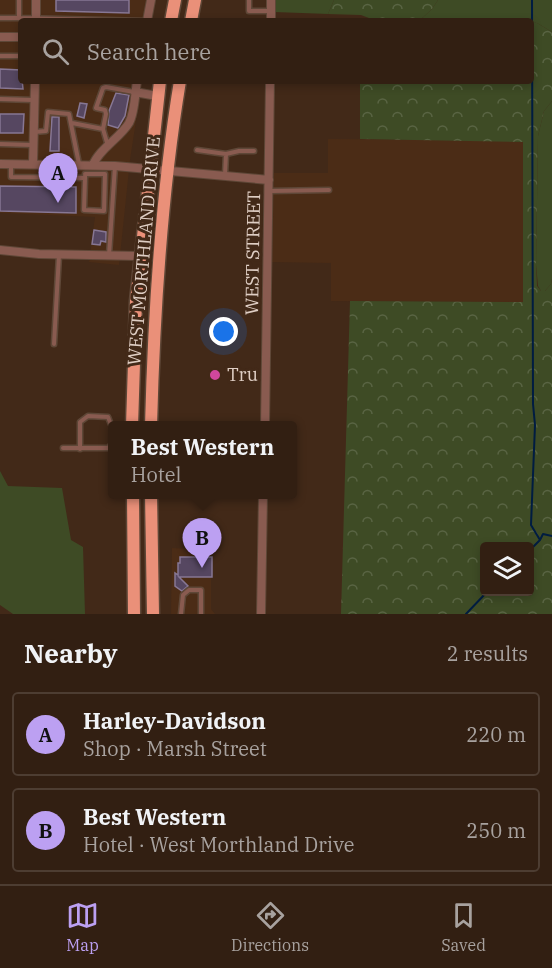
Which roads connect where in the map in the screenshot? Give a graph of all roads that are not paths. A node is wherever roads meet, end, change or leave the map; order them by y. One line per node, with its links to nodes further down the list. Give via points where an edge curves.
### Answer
1 (19, 0): 10 (lane)
2 (36, 0): 11 (street)
3 (151, 0): 12 (street)
4 (175, 0): 13 (highway)
5 (195, 0): 14 (highway)
6 (249, 0): 8 (lane, via 249,11)
7 (271, 0): 8 (street)
8 (271, 11): 15 (street)
9 (0, 18): 10 (lane)
10 (19, 18)
11 (36, 18)
12 (148, 18)
13 (172, 18)
14 (191, 18)
15 (271, 18)
16 (0, 37): 17 (street)
17 (18, 37)
18 (0, 56): 19 (lane)
19 (18, 56)
20 (34, 84): 28 (street)
21 (136, 84): 25 (street)
22 (159, 84): 26 (highway, WEST MORTHLAND DRIVE)
23 (180, 84): 45 (highway, WEST MORTHLAND DRIVE)
24 (270, 84): 49 (street, WEST STREET)
25 (135, 92): 26 (street); 30 (lane, via 103,88 96,108 105,110); 34 (street, via 131,121)
26 (157, 96): 44 (highway, WEST MORTHLAND DRIVE)
27 (0, 99): 28 (lane)
28 (34, 100): 31 (street)
29 (72, 123): 30 (lane); 31 (lane, via 69,114 48,112 46,131); 42 (lane)
30 (103, 129): 34 (lane)
31 (33, 132): 33 (street)
32 (0, 144): 33 (lane)
33 (33, 145): 40 (street)
34 (109, 147): 42 (street)
35 (197, 150): 37 (lane)
36 (254, 151): 37 (lane)
37 (226, 154): 47 (lane)
38 (0, 164): 39 (street)
39 (11, 164): 40 (street); 48 (lane, via 11,177)
40 (33, 164): 41 (street)
41 (45, 164): 42 (street); 48 (lane)
42 (86, 165): 43 (street); 46 (lane)
43 (115, 166): 44 (street); 54 (lane)
44 (149, 169): 45 (street); 55 (highway, WEST MORTHLAND DRIVE)
45 (167, 171): 47 (street); 59 (highway, WEST MORTHLAND DRIVE, via 155,306)
46 (85, 176): 46 (lane, via 84,210 104,210 105,174); 48 (lane)
47 (225, 176): 49 (street)
48 (45, 177)
49 (269, 180): 51 (street, WEST STREET)
50 (329, 190): 51 (lane)
51 (269, 191): 60 (street, WEST STREET)
52 (0, 250): 53 (street)
53 (59, 255): 54 (street); 56 (lane)
54 (109, 256): 55 (street)
55 (140, 256): 58 (highway, WEST MORTHLAND DRIVE)
56 (54, 344)
57 (110, 421): 63 (lane, via 108,417 88,416 80,422)
58 (132, 421)
59 (151, 421)
60 (265, 421)
61 (63, 448): 63 (lane)
62 (108, 448): 63 (lane)
63 (80, 449)
64 (133, 499): 67 (highway)
65 (151, 499): 68 (highway)
66 (263, 499): 71 (street)
67 (134, 614)
68 (153, 614)
69 (181, 614): 70 (lane, via 183,595 189,590 201,590)
70 (201, 614)
71 (261, 614)

